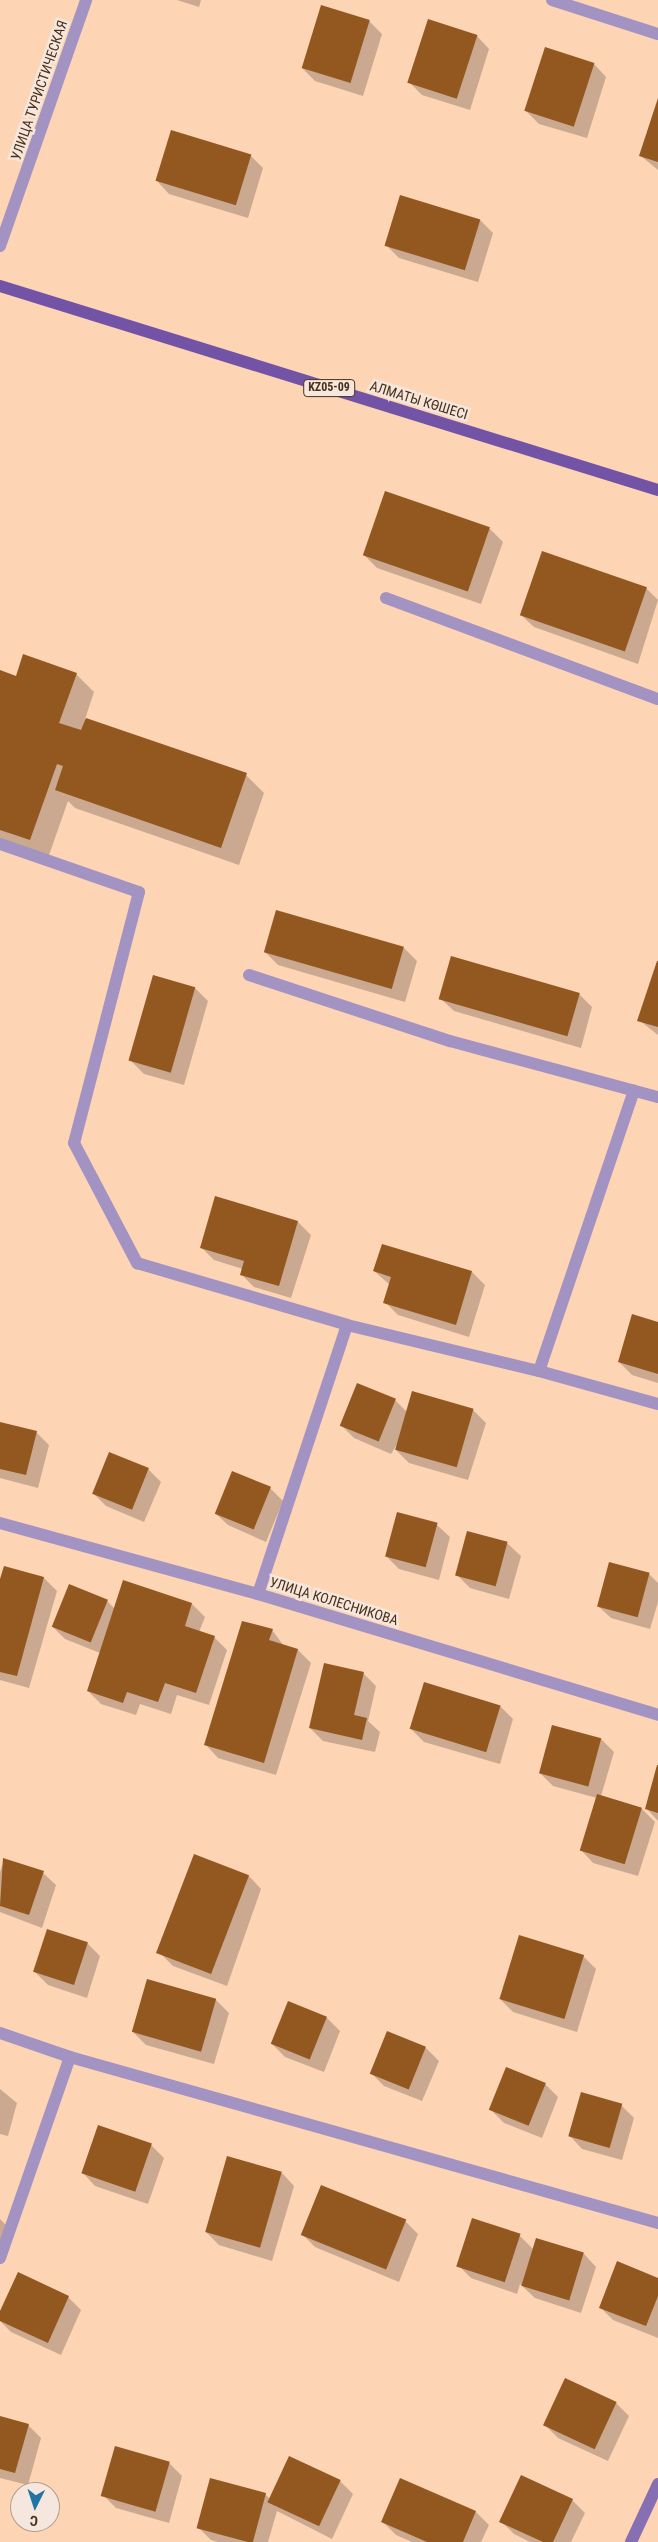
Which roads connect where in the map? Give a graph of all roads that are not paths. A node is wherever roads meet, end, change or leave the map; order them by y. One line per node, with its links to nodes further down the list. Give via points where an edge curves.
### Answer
1 (86, 0): 4 (street, УЛИЦА ТУРИСТИЧЕСКАЯ)
2 (552, 0): 3 (street)
3 (658, 34)
4 (0, 246)
5 (0, 286): 6 (main road, АЛМАТЫ КӨШЕСІ / KZ05-09)
6 (658, 490)
7 (386, 598): 8 (street)
8 (658, 699)
9 (0, 844): 13 (street, via 139,892 74,1143 137,1263)
10 (249, 975): 11 (street, via 450,1041)
11 (634, 1091): 12 (street); 14 (street)
12 (658, 1097)
13 (347, 1325): 14 (street); 17 (street)
14 (539, 1371): 15 (street)
15 (658, 1404)
16 (0, 1523): 17 (street, УЛИЦА КОЛЕСНИКОВА)
17 (258, 1594): 18 (street, УЛИЦА КОЛЕСНИКОВА)
18 (658, 1715)
19 (0, 2033): 20 (street)
20 (70, 2057): 21 (street); 22 (street)
21 (658, 2223)
22 (0, 2258)
23 (658, 2484): 24 (main road)
24 (631, 2542)

